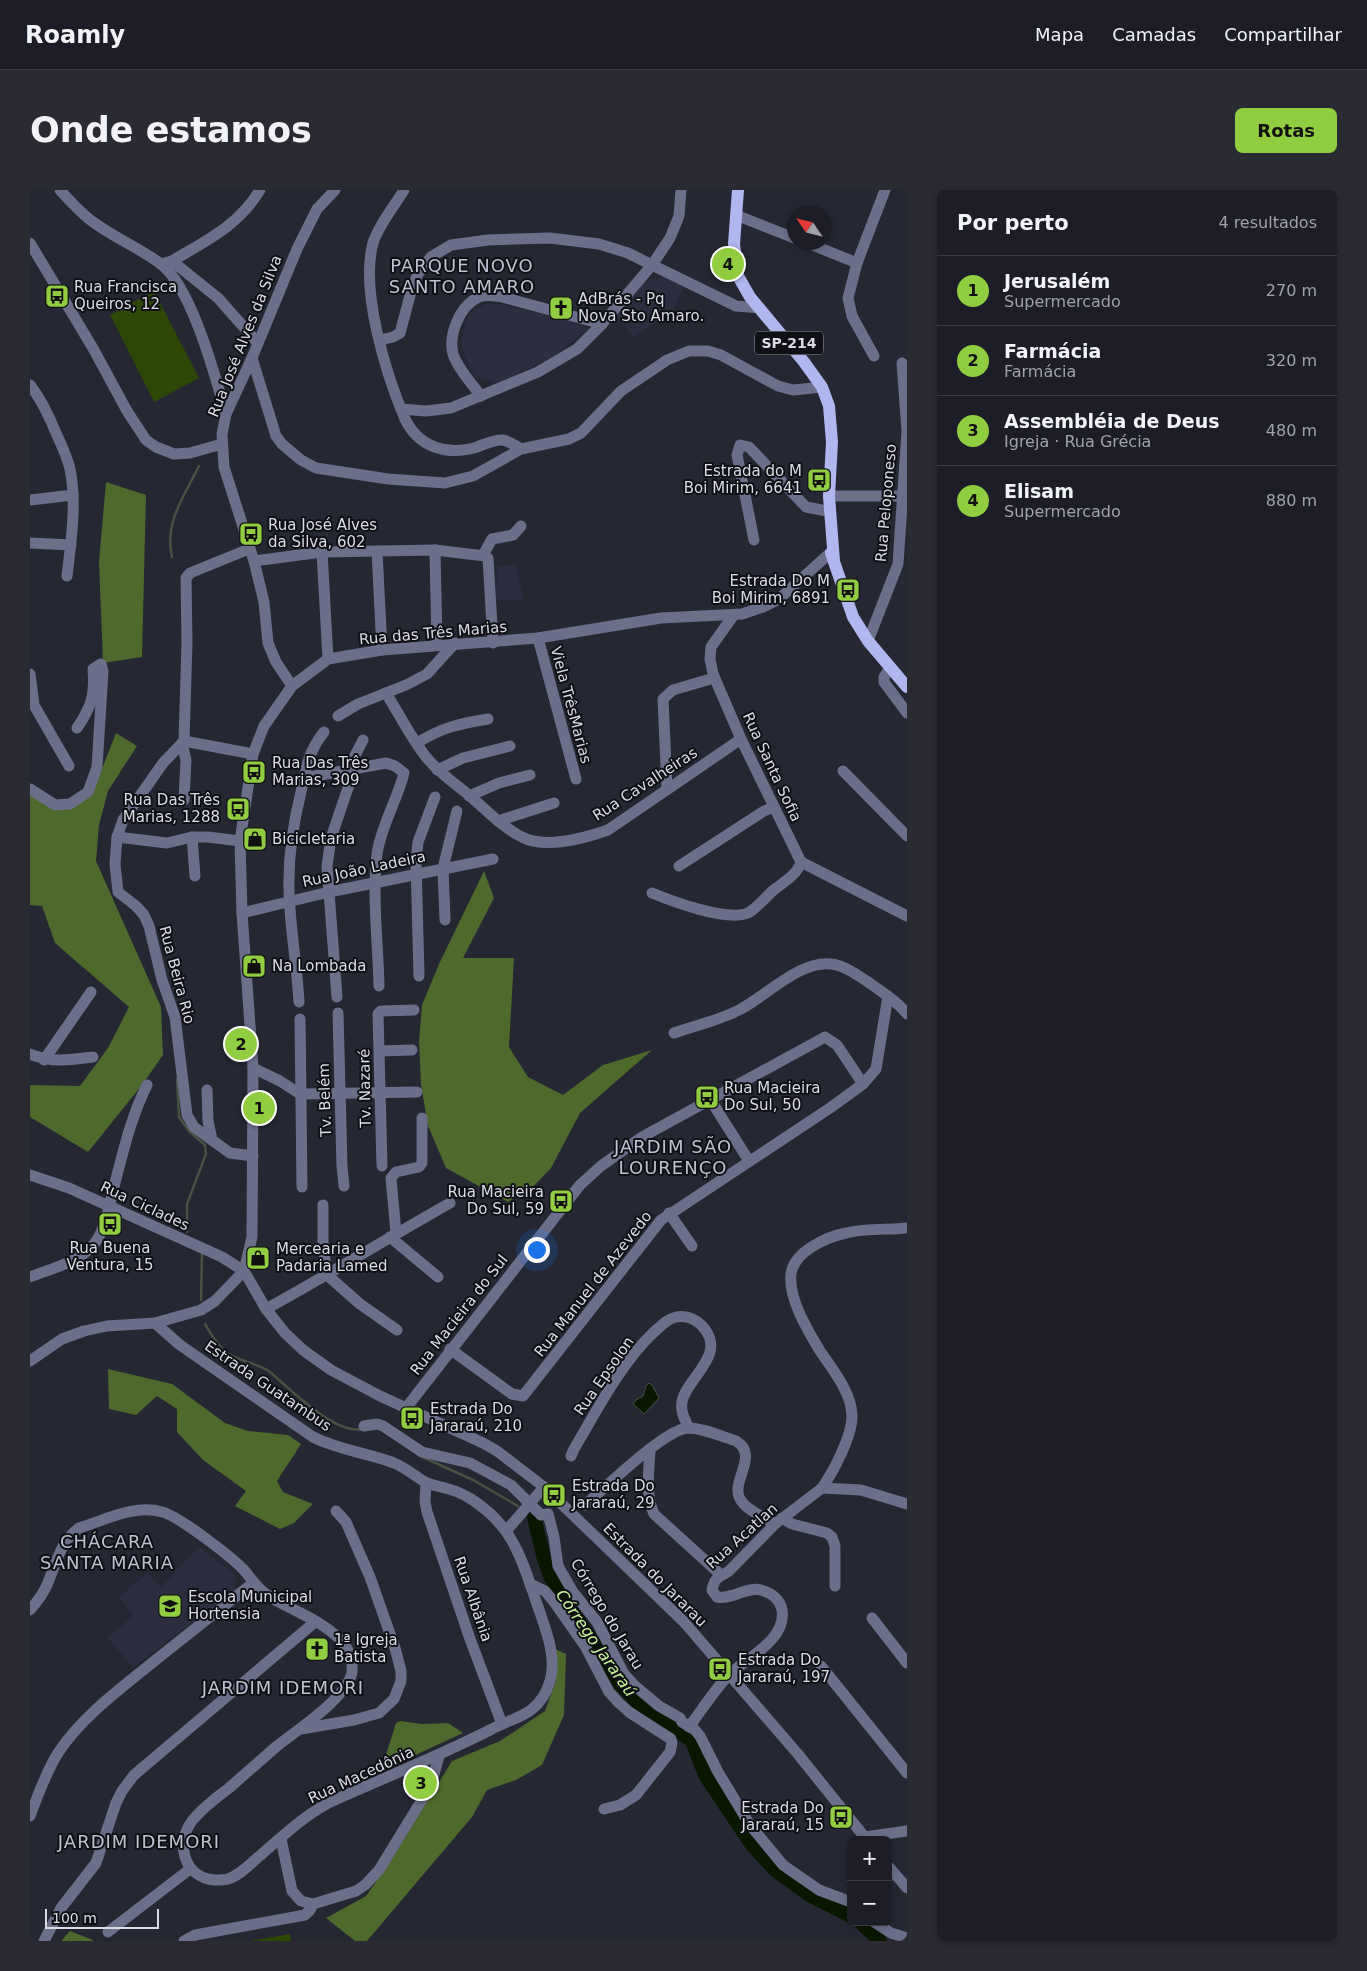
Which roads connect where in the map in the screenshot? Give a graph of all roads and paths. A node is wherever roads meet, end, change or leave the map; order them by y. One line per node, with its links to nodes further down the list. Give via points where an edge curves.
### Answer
1 (60, 190): 12 (street, via 96,224)
2 (260, 190): 12 (street, via 246,211 231,225)
3 (335, 190): 20 (street, Rua José Alves da Silva, via 310,220)
4 (404, 190): 19 (street, via 374,241 371,254 369,288)
5 (681, 190): 13 (street, via 675,228)
6 (738, 190): 8 (main road, SP-214)
7 (885, 190): 14 (street)
8 (736, 215): 9 (street); 17 (main road, SP-214, via 734,244 738,276)
9 (787, 235)
10 (30, 243): 29 (street, via 126,411 146,440 178,455)
11 (824, 250): 14 (street)
12 (167, 263): 15 (street); 16 (street)
13 (652, 264): 17 (street, via 736,306); 18 (street); 19 (street, via 584,241 514,239 451,245 432,257 418,274 400,333)
14 (857, 264): 21 (street, via 848,303)
15 (202, 284): 16 (street); 20 (street)
16 (187, 300): 28 (street)
17 (760, 308): 25 (main road, SP-214)
18 (602, 324): 26 (street, via 561,359); 26 (street, via 502,297 477,298 463,311 452,342 457,362)
19 (380, 340): 27 (street)
20 (257, 342): 22 (street, Rua José Alves da Silva)
21 (874, 356)
22 (252, 358): 28 (street, Rua José Alves da Silva); 30 (street, via 276,436 301,460 316,468 388,479 445,483 473,476)
23 (902, 363): 32 (street, Rua Peloponeso, via 907,431)
24 (30, 386): 31 (street, via 51,420 63,450 70,468)
25 (822, 387): 30 (street, via 793,390 778,386 721,356 708,351 689,351 667,360 621,392 581,433 569,439); 34 (main road, SP-214, via 828,406 832,442)
26 (482, 396): 27 (street, via 451,408)
27 (401, 409): 30 (street, via 409,427 422,442 442,450 464,450 503,440)
28 (226, 414): 29 (street, Rua José Alves da Silva)
29 (222, 444): 39 (street, Rua José Alves da Silva, via 224,467)
30 (521, 448)
31 (73, 495): 33 (street); 38 (street)
32 (904, 496): 34 (street); 49 (street, Rua Peloponeso, via 898,564)
33 (30, 500)
34 (829, 503): 36 (street, via 806,507 748,447 740,445 737,455); 44 (main road, SP-214)
35 (521, 526): 43 (street, via 513,535 492,539)
36 (754, 540)
37 (30, 543): 38 (street)
38 (71, 545): 46 (street)
39 (249, 549): 45 (street, Rua José Alves da Silva); 69 (street, via 187,575)
40 (435, 550): 41 (street); 43 (street); 52 (street)
41 (377, 551): 42 (street); 53 (street)
42 (322, 552): 45 (street); 54 (street)
43 (483, 555): 51 (street, via 488,557)
44 (832, 557): 47 (street, Rua das Três Marias, via 780,599); 49 (main road, SP-214, via 853,617)
45 (254, 561): 58 (street, Rua José Alves da Silva, via 264,602 268,643)
46 (67, 576)
47 (733, 616): 48 (street, Rua das Três Marias, via 661,618); 57 (street, Rua Santa Sofia, via 711,647)
48 (538, 638): 51 (street, Rua das Três Marias); 79 (street, Viela TrêsMarias)
49 (868, 641): 55 (main road, SP-214)
50 (455, 643): 51 (street, Rua das Três Marias); 52 (street, Rua das Três Marias); 60 (street, via 427,674)
51 (493, 643)
52 (437, 645): 53 (street, Rua das Três Marias)
53 (382, 650): 54 (street, Rua das Três Marias)
54 (328, 659): 58 (street, Rua das Três Marias)
55 (890, 668): 59 (main road, SP-214); 62 (street, via 884,682)
56 (30, 674): 61 (street)
57 (714, 678): 67 (street, Rua Santa Sofia); 80 (street, via 673,690 663,699)
58 (292, 686): 72 (street, Rua das Três Marias, via 264,726)
59 (907, 687)
60 (386, 692): 63 (street); 70 (street, Rua Cavalheiras)
61 (32, 705): 73 (street)
62 (907, 713)
63 (338, 716)
64 (488, 719): 70 (street, via 453,725)
65 (77, 728): 81 (street, via 90,710 93,669 101,664 97,767 88,792 70,804 55,804)
66 (324, 732): 78 (street, via 309,755)
67 (741, 738): 80 (street, Rua Cavalheiras); 86 (street, Rua Santa Sofia)
68 (363, 740): 74 (street, via 353,756)
69 (183, 742): 72 (street); 84 (street, via 186,760); 91 (street, Rua Beira Rio, via 154,775 123,820)
70 (417, 743): 75 (street, Rua Cavalheiras)
71 (510, 746): 75 (street, via 464,758)
72 (253, 754): 92 (street, Rua das Três Marias)
73 (69, 766)
74 (352, 770): 78 (street); 99 (street, via 386,764 404,773 382,832); 100 (street, via 331,838)
75 (437, 770): 82 (street, Rua Cavalheiras)
76 (843, 771): 89 (street)
77 (530, 775): 82 (street, via 499,783)
78 (304, 778): 102 (street, via 291,846)
79 (576, 779)
80 (667, 788): 88 (street, Rua Cavalheiras, via 615,825 591,836 536,842)
81 (30, 790)
82 (469, 796): 88 (street, Rua Cavalheiras)
83 (435, 797): 97 (street, via 418,842)
84 (184, 800)
85 (554, 803): 88 (street)
86 (774, 806): 94 (street, Rua Santa Sofia); 95 (street)
87 (457, 811): 96 (street)
88 (498, 821)
89 (907, 836)
90 (192, 837): 91 (street, via 167,843); 92 (street); 98 (street)
91 (117, 838): 132 (street, Rua Beira Rio, via 116,887 144,915 149,926 175,1017 189,1122)
92 (240, 841): 103 (street, Rua das Três Marias)
93 (493, 859): 96 (street, Rua João Ladeira)
94 (801, 862): 101 (street, via 790,876 745,914 729,915 685,906); 104 (street)
95 (679, 866)
96 (443, 868): 97 (street, Rua João Ladeira); 105 (street)
97 (415, 874): 99 (street, Rua João Ladeira); 106 (street)
98 (195, 876)
99 (375, 882): 100 (street, Rua João Ladeira); 107 (street)
100 (328, 892): 102 (street, Rua João Ladeira); 109 (street)
101 (652, 893)
102 (290, 901): 103 (street, Rua João Ladeira); 111 (street)
103 (242, 913): 122 (street, Rua das Três Marias)
104 (907, 916)
105 (444, 920)
106 (419, 976)
107 (379, 986)
108 (91, 992): 121 (street)
109 (337, 996)
110 (888, 996): 114 (street); 116 (street, via 840,966 816,965 787,979 740,1010); 123 (street, Rua Manuel de Azevedo, via 876,1069)
111 (299, 1002)
112 (414, 1010): 118 (street, Tv. Nazaré, via 381,1011 378,1014)
113 (338, 1013): 129 (street, Tv. Belém)
114 (907, 1014)
115 (300, 1019): 128 (street)
116 (674, 1033)
117 (412, 1050): 118 (street)
118 (380, 1051): 127 (street, Tv. Nazaré)
119 (30, 1054): 121 (street)
120 (93, 1057): 121 (street)
121 (44, 1060)
122 (253, 1068): 128 (street); 133 (street, Rua das Três Marias)
123 (863, 1084): 130 (street, Rua Macieira do Sul, via 837,1045 825,1037); 134 (street, Rua Manuel de Azevedo)
124 (147, 1085): 141 (street, via 137,1105)
125 (207, 1090): 132 (street)
126 (417, 1092): 127 (street)
127 (380, 1093): 129 (street); 135 (street, Tv. Nazaré)
128 (300, 1094): 129 (street); 138 (street)
129 (341, 1094): 137 (street, Tv. Belém)
130 (710, 1100): 134 (street); 153 (street, Rua Macieira do Sul, via 642,1137 580,1185)
131 (422, 1118): 144 (street, via 421,1165 396,1172 391,1178)
132 (212, 1140): 133 (street, Rua Beira Rio, via 230,1153)
133 (254, 1156): 146 (street, Rua das Três Marias, via 252,1237)
134 (749, 1161): 142 (street, Rua Manuel de Azevedo)
135 (382, 1166)
136 (30, 1175): 141 (street, Rua Ciclades)
137 (344, 1186)
138 (302, 1187)
139 (450, 1203): 144 (street)
140 (323, 1205): 147 (street, via 323,1244)
141 (109, 1206): 146 (street, Rua Ciclades, via 222,1257); 149 (street, via 103,1229 94,1244 80,1256)
142 (669, 1213): 145 (street); 153 (street, Rua Manuel de Azevedo, via 522,1396 512,1394)
143 (907, 1228): 162 (street, via 832,1237 806,1252 792,1270 793,1290 802,1317 843,1386 852,1412 849,1433)
144 (393, 1235): 147 (street); 148 (street)
145 (692, 1246)
146 (244, 1271): 150 (street, Estrada do Jararau); 151 (street, via 216,1301 201,1310)
147 (328, 1276): 150 (street); 152 (street)
148 (438, 1276)
149 (30, 1277)
150 (266, 1309): 155 (street, Estrada do Jararau, via 303,1350 331,1370)
151 (155, 1323): 154 (street, via 84,1331 62,1339); 160 (street, Estrada Guatambus, via 180,1345 313,1437 330,1446 398,1465)
152 (397, 1330)
153 (450, 1349): 155 (street, Rua Macieira do Sul)
154 (30, 1361)
155 (406, 1408): 161 (street, Estrada do Jararau, via 490,1447)
156 (364, 1426): 164 (street, via 384,1426 422,1452 476,1466 511,1485)
157 (688, 1428): 158 (street); 159 (street, Rua Epsolon, via 682,1402 705,1365 711,1346 710,1337 703,1327 686,1317 676,1317 666,1321 630,1360 600,1404); 167 (street, via 742,1444 744,1463 738,1496 745,1505)
158 (650, 1450): 165 (street); 169 (street, via 648,1488 654,1514)
159 (572, 1456)
160 (426, 1483): 168 (street, Rua Macedônia, via 469,1498); 181 (street, Rua Albânia, via 427,1512)
161 (544, 1487): 164 (street); 178 (street, Estrada do Jararau, via 666,1604)
162 (822, 1488): 163 (street, via 861,1490); 167 (street, Rua Acatlan)
163 (907, 1504)
164 (530, 1505): 168 (street); 182 (street, Córrego do Jarau, via 541,1515 548,1514 562,1573 597,1622 624,1674 659,1706)
165 (585, 1506)
166 (336, 1512): 180 (street, via 346,1522 370,1577 401,1670 398,1690 388,1706 373,1716)
167 (779, 1521): 169 (street, Rua Acatlan, via 729,1571); 172 (street, via 832,1537 835,1546)
168 (507, 1530): 171 (street, Rua Macedônia)
169 (720, 1574): 178 (street, Rua Acatlan, via 712,1590 717,1597 724,1599 758,1589 772,1594 782,1608 776,1634)
170 (253, 1583): 173 (street, via 242,1568 177,1518 158,1510 137,1510 74,1532 62,1546 46,1587); 175 (street); 187 (street, via 96,1710 58,1754)
171 (530, 1584): 181 (street, Rua Macedônia, via 549,1643 552,1676 541,1701 534,1708); 186 (street, via 544,1591 560,1609 585,1646 609,1692 619,1703 671,1739 670,1752 636,1795 620,1805)
172 (834, 1586)
173 (30, 1610)
174 (872, 1618): 176 (street)
175 (315, 1622): 179 (street, via 337,1637 350,1655 351,1676 347,1686); 200 (street, via 134,1775 116,1803 96,1863 61,1908)
176 (907, 1663)
177 (821, 1666): 185 (street)
178 (730, 1674): 182 (street, Rua Acatlan); 189 (street, Estrada do Jararau)
179 (332, 1702): 180 (street); 183 (street)
180 (339, 1722): 183 (street)
181 (502, 1724): 184 (street, Rua Macedônia)
182 (689, 1727): 195 (street, Córrego do Jarau, via 700,1736 750,1824 783,1866 819,1890)
183 (301, 1728): 192 (street, via 189,1824 182,1843)
184 (439, 1756): 191 (street, Rua Macedônia, via 327,1803); 196 (street, via 431,1785 372,1879 356,1890)
185 (905, 1767)
186 (604, 1809)
187 (30, 1816)
188 (907, 1831): 190 (street)
189 (864, 1836)
190 (878, 1836)
191 (281, 1839): 192 (street, Rua Macedônia, via 229,1879 210,1880); 196 (street, via 292,1892 301,1901)
192 (190, 1869): 198 (street)
193 (892, 1871): 194 (street)
194 (907, 1888)
195 (847, 1900)
196 (313, 1904): 201 (street, via 305,1915 195,1935)
197 (880, 1926): 199 (street)
198 (108, 1932)
199 (907, 1938)
200 (44, 1941)
201 (184, 1941)

